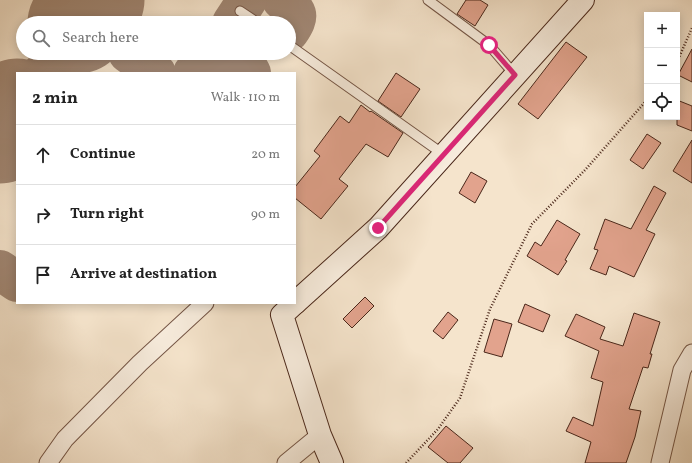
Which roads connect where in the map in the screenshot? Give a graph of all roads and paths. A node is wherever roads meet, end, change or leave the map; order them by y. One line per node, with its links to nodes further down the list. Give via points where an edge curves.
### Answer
1 (428, 0): 8 (lane, via 489,45)
2 (583, 0): 8 (street)
3 (240, 11): 4 (lane)
4 (248, 16)
5 (692, 28): 7 (path)
6 (296, 50): 10 (lane)
7 (680, 55)
8 (515, 75): 10 (street)
9 (644, 103): 19 (path, via 585,170 532,224 490,309 460,398 438,429)
10 (443, 154): 11 (street, via 378,228)
11 (296, 299)
12 (204, 304): 16 (street, via 140,363 65,439)
13 (288, 306): 15 (street)
14 (692, 353): 20 (street, via 682,370)
15 (320, 434): 17 (street); 18 (street)
16 (48, 463)
17 (286, 463)
18 (332, 463)
19 (406, 463)
20 (660, 463)

